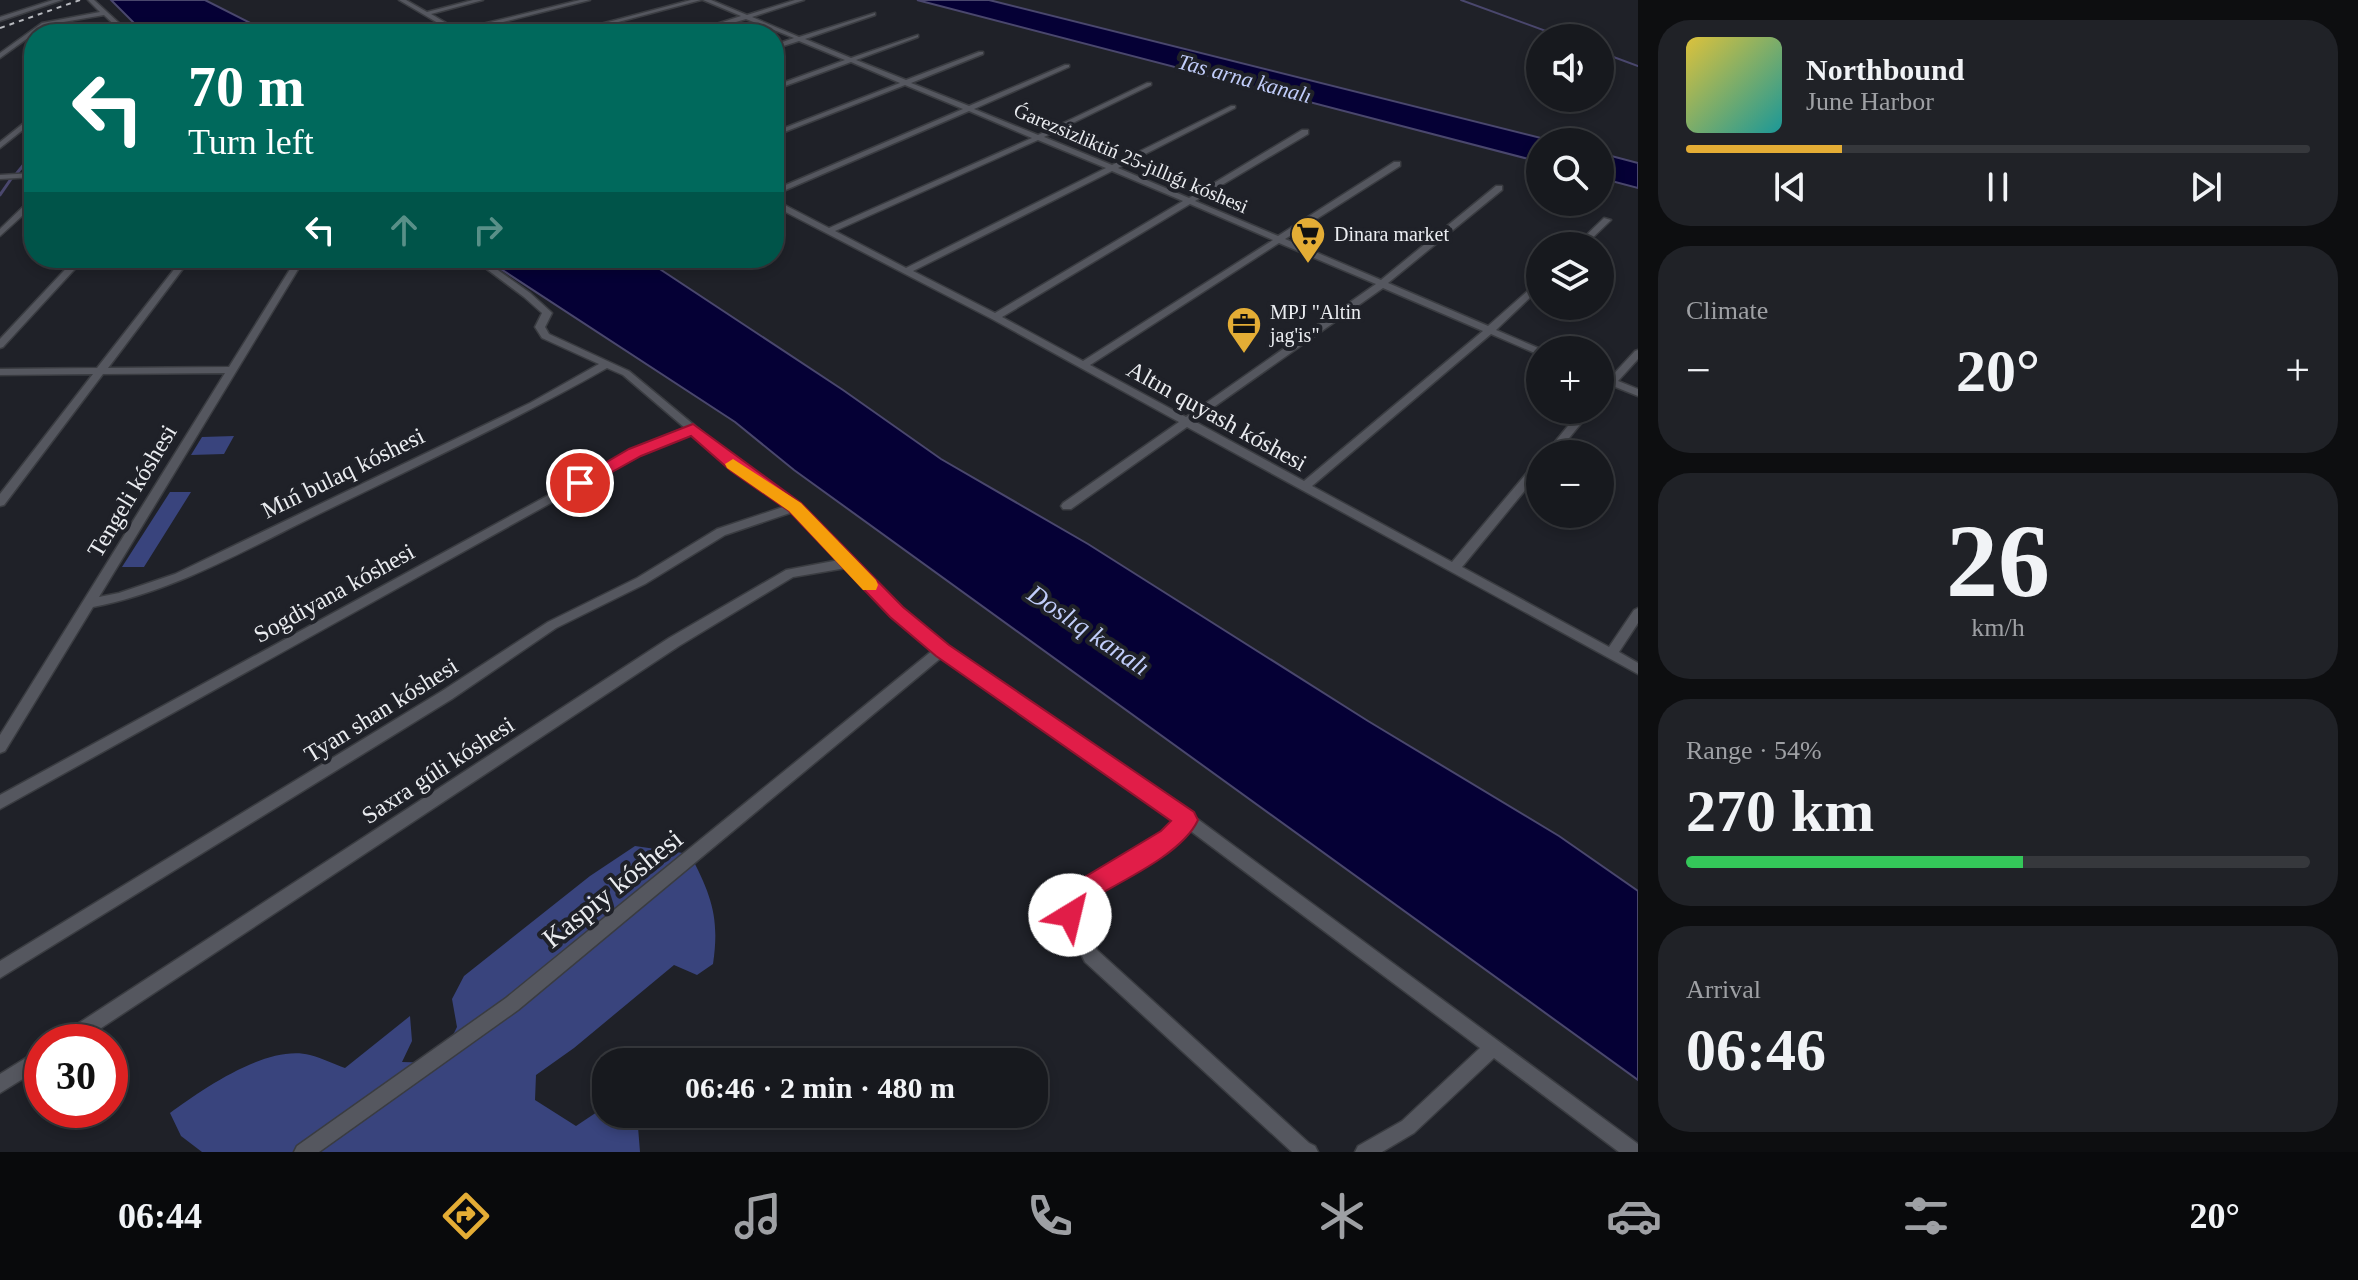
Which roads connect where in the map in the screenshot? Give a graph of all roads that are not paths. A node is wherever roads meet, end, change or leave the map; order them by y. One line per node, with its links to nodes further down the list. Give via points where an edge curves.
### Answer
1 (59, 0): 13 (street)
2 (91, 0): 9 (street)
3 (402, 0): 10 (street)
4 (480, 0): 10 (street)
5 (587, 0): 17 (street)
6 (698, 0): 18 (street)
7 (706, 0): 12 (street, Ǵarezsizliktiń 25-jıllıǵı kóshesi)
8 (801, 0): 12 (street)
9 (103, 13): 14 (street); 15 (street)
10 (425, 14): 16 (street)
11 (873, 14): 23 (street)
12 (748, 17): 19 (street); 20 (street, Ǵarezsizliktiń 25-jıllıǵı kóshesi)
13 (0, 19)
14 (44, 24)
15 (116, 24)
16 (443, 24)
17 (494, 24)
18 (605, 24)
19 (724, 24)
20 (766, 24)
21 (784, 31): 23 (street, Ǵarezsizliktiń 25-jıllıǵı kóshesi)
22 (916, 36): 28 (street)
23 (801, 38): 25 (street); 28 (street, Ǵarezsizliktiń 25-jıllıǵı kóshesi)
24 (24, 39): 27 (street)
25 (784, 44)
26 (981, 53): 30 (street)
27 (0, 56)
28 (853, 60): 30 (street, Ǵarezsizliktiń 25-jıllıǵı kóshesi); 31 (street)
29 (1067, 66): 34 (street)
30 (905, 83): 34 (street, Ǵarezsizliktiń 25-jıllıǵı kóshesi); 36 (street)
31 (784, 84)
32 (1149, 84): 38 (street)
33 (1233, 107): 41 (street)
34 (970, 110): 38 (street, Ǵarezsizliktiń 25-jıllıǵı kóshesi); 45 (street)
35 (24, 126): 39 (street)
36 (784, 130)
37 (1305, 132): 46 (street)
38 (1037, 138): 41 (street, Ǵarezsizliktiń 25-jıllıǵı kóshesi); 50 (street)
39 (0, 146)
40 (1397, 164): 53 (street)
41 (1112, 168): 46 (street, Ǵarezsizliktiń 25-jıllıǵı kóshesi); 58 (street)
42 (24, 176): 43 (street)
43 (0, 177)
44 (1499, 188): 59 (street)
45 (784, 189)
46 (1191, 202): 53 (street, Ǵarezsizliktiń 25-jıllıǵı kóshesi); 61 (street)
47 (784, 208): 50 (street, Altın quyash kóshesi)
48 (24, 211): 52 (street)
49 (1607, 220): 51 (street)
50 (829, 231): 58 (street, Altın quyash kóshesi)
51 (1594, 232)
52 (0, 234)
53 (1280, 240): 59 (street, Ǵarezsizliktiń 25-jıllıǵı kóshesi); 67 (street)
54 (72, 268): 63 (street)
55 (179, 268): 70 (street)
56 (295, 268): 68 (street, Tengeli kóshesi)
57 (489, 268): 66 (street, via 547,313 540,327 545,336)
58 (907, 271): 61 (street, Altın quyash kóshesi)
59 (1382, 284): 62 (street, Ǵarezsizliktiń 25-jıllıǵı kóshesi); 74 (street)
60 (1526, 296): 62 (street)
61 (995, 317): 67 (street, Altın quyash kóshesi)
62 (1489, 331): 64 (street, Ǵarezsizliktiń 25-jıllıǵı kóshesi); 79 (street)
63 (0, 345)
64 (1526, 346)
65 (1638, 353): 71 (street)
66 (607, 364): 76 (street, via 626,373); 85 (street, Mıń bulaq kóshesi, via 534,405 179,577)
67 (1082, 366): 74 (street, Altın quyash kóshesi)
68 (231, 370): 70 (street); 85 (street, Tengeli kóshesi)
69 (0, 372): 70 (street)
70 (99, 372): 80 (street)
71 (1614, 373)
72 (1614, 384): 73 (street)
73 (1638, 393)
74 (1183, 421): 79 (street, Altın quyash kóshesi); 81 (street)
75 (1575, 424): 77 (street)
76 (693, 429): 82 (street); 93 (street, Sogdiyana kóshesi, via 635,452)
77 (1562, 440)
78 (1526, 482): 84 (street)
79 (1304, 487): 84 (street, Altın quyash kóshesi)
80 (0, 502)
81 (1067, 506)
82 (795, 507): 83 (street); 95 (street, Tyan shan kóshesi, via 721,532 641,581 552,625)
83 (847, 563): 87 (street); 96 (street, Saxra gúli kóshesi, via 790,573 674,642)
84 (1454, 568): 88 (street, Altın quyash kóshesi)
85 (90, 603): 91 (street, Tengeli kóshesi)
86 (1638, 613): 88 (street)
87 (942, 650): 94 (street); 100 (street, Kaspiy kóshesi, via 512,1004)
88 (1611, 654): 89 (street, Altın quyash kóshesi)
89 (1638, 669)
90 (0, 718): 91 (street)
91 (17, 718): 92 (street, Tengeli kóshesi)
92 (0, 747)
93 (0, 802)
94 (1187, 820): 97 (street); 101 (street, via 1169,839 1073,897 1070,915 1091,956)
95 (0, 970)
96 (92, 1024)
97 (1493, 1047): 102 (street, via 1408,1127); 103 (street)
98 (24, 1069): 99 (street)
99 (0, 1084)
100 (303, 1152)
101 (1309, 1152)
102 (1364, 1152)
103 (1634, 1152)

